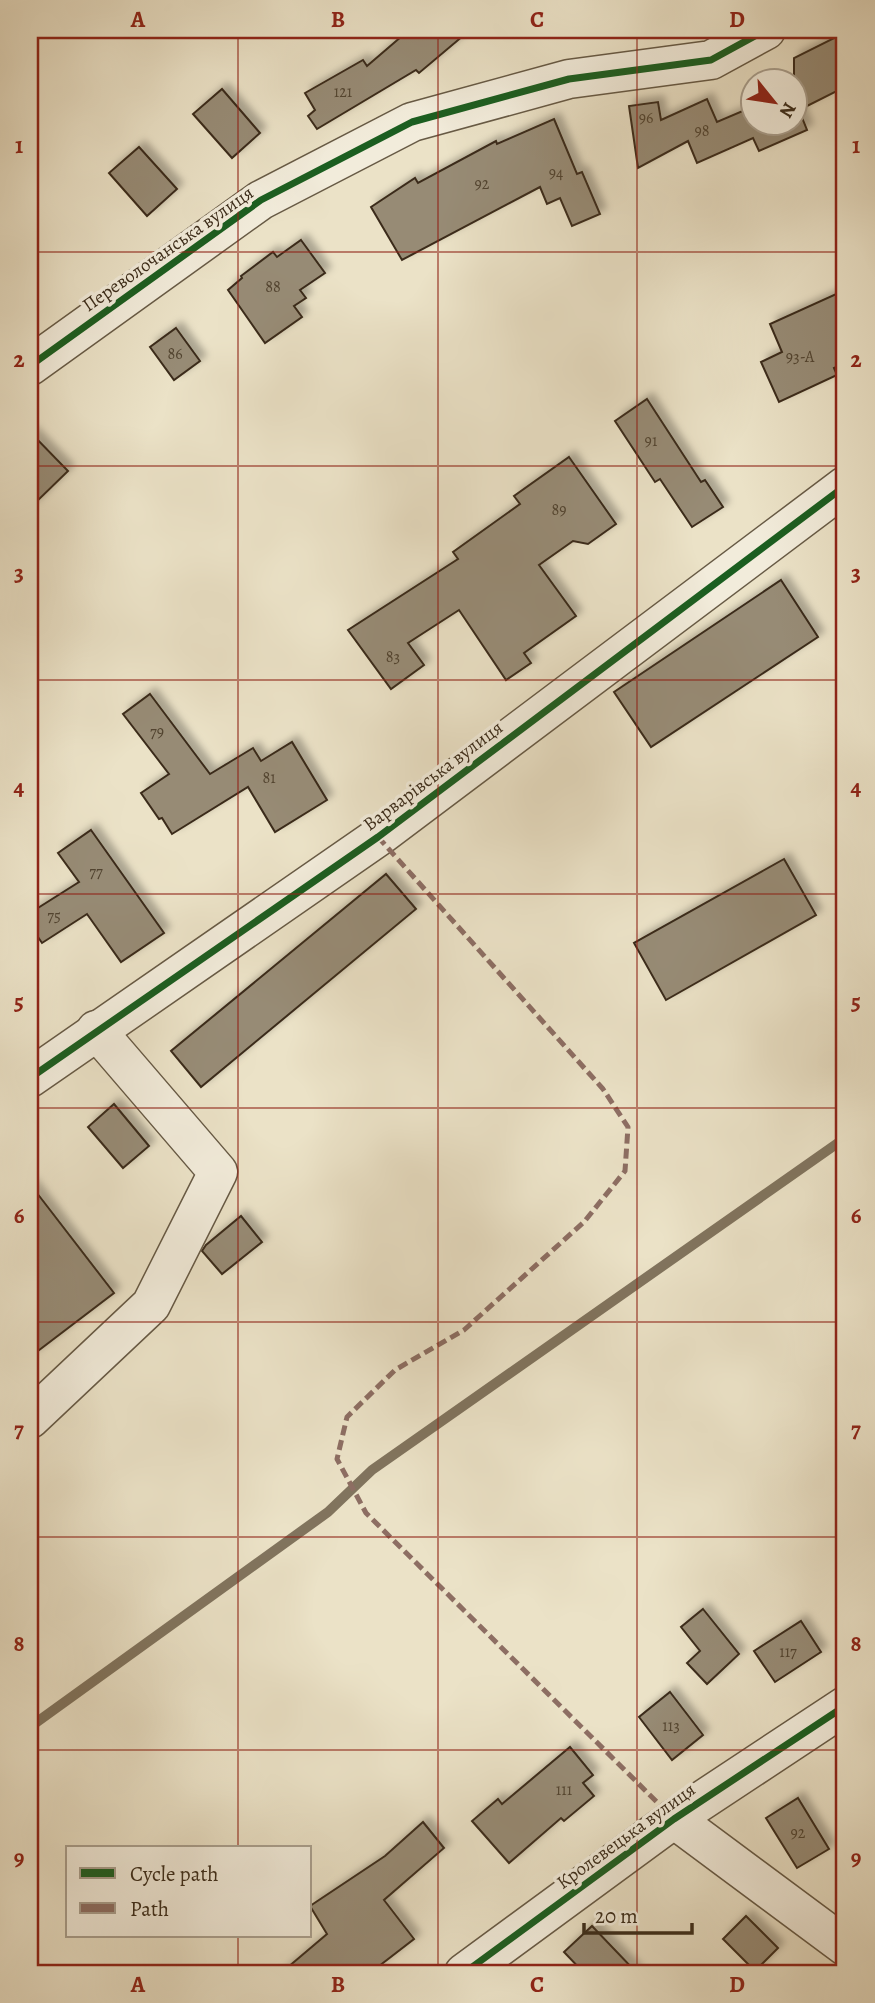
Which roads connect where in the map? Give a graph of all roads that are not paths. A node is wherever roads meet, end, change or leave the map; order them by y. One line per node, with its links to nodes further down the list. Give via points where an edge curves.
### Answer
1 (766, 30): 2 (street, Переволочанська вулиця, via 711,60 569,79 412,122 261,200)
2 (30, 366)
3 (845, 486): 4 (street, Варварівська вулиця, via 378,837)
4 (96, 1030): 5 (street, Варварівська вулиця); 6 (street, via 218,1172 151,1305)
5 (30, 1078)
6 (30, 1419)
7 (845, 1706): 8 (street, Кролевецька вулиця)
8 (674, 1819): 9 (street); 10 (street, Кролевецька вулиця)
9 (845, 1946)
10 (464, 1973)

